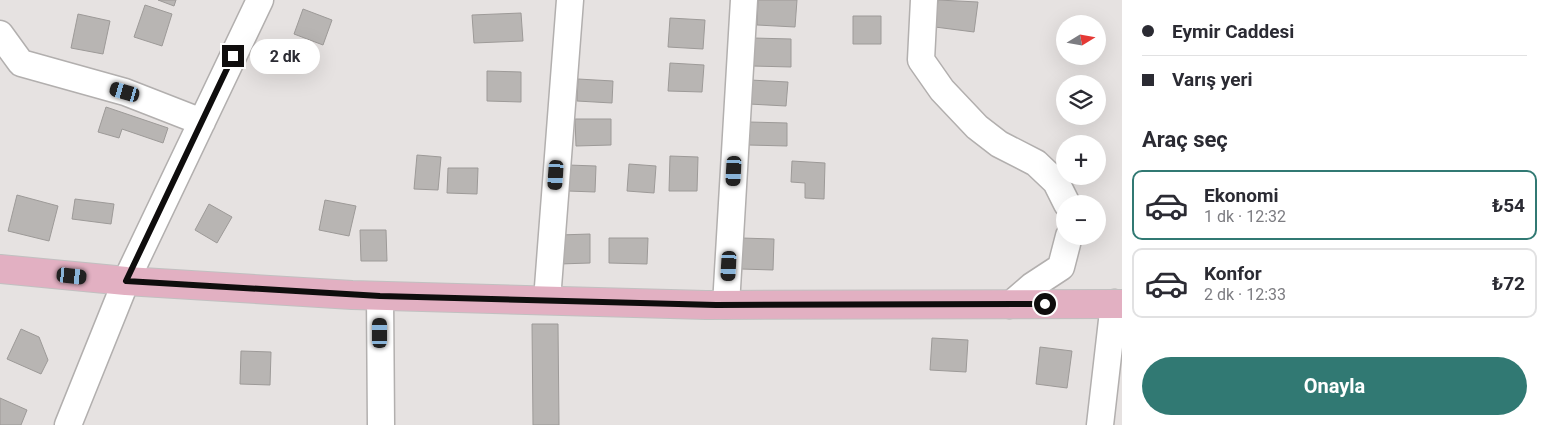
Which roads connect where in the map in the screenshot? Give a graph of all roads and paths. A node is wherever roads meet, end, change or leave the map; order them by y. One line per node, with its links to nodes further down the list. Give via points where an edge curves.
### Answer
1 (260, 0): 6 (street)
2 (570, 0): 12 (street)
3 (744, 0): 14 (street)
4 (924, 0): 7 (street, via 921,60 942,90 977,127 999,144 1036,163 1056,182)
5 (0, 34): 6 (street, via 21,63 125,92)
6 (202, 122): 10 (street)
7 (1062, 195)
8 (1067, 245): 15 (street, via 1061,267)
9 (0, 269): 10 (main road)
10 (126, 281): 11 (main road); 16 (street)
11 (380, 296): 12 (main road); 17 (street)
12 (547, 300): 14 (main road)
13 (1118, 304): 15 (main road); 18 (street)
14 (726, 305): 15 (main road)
15 (1010, 305)
16 (68, 425)
17 (381, 425)
18 (1100, 425)

